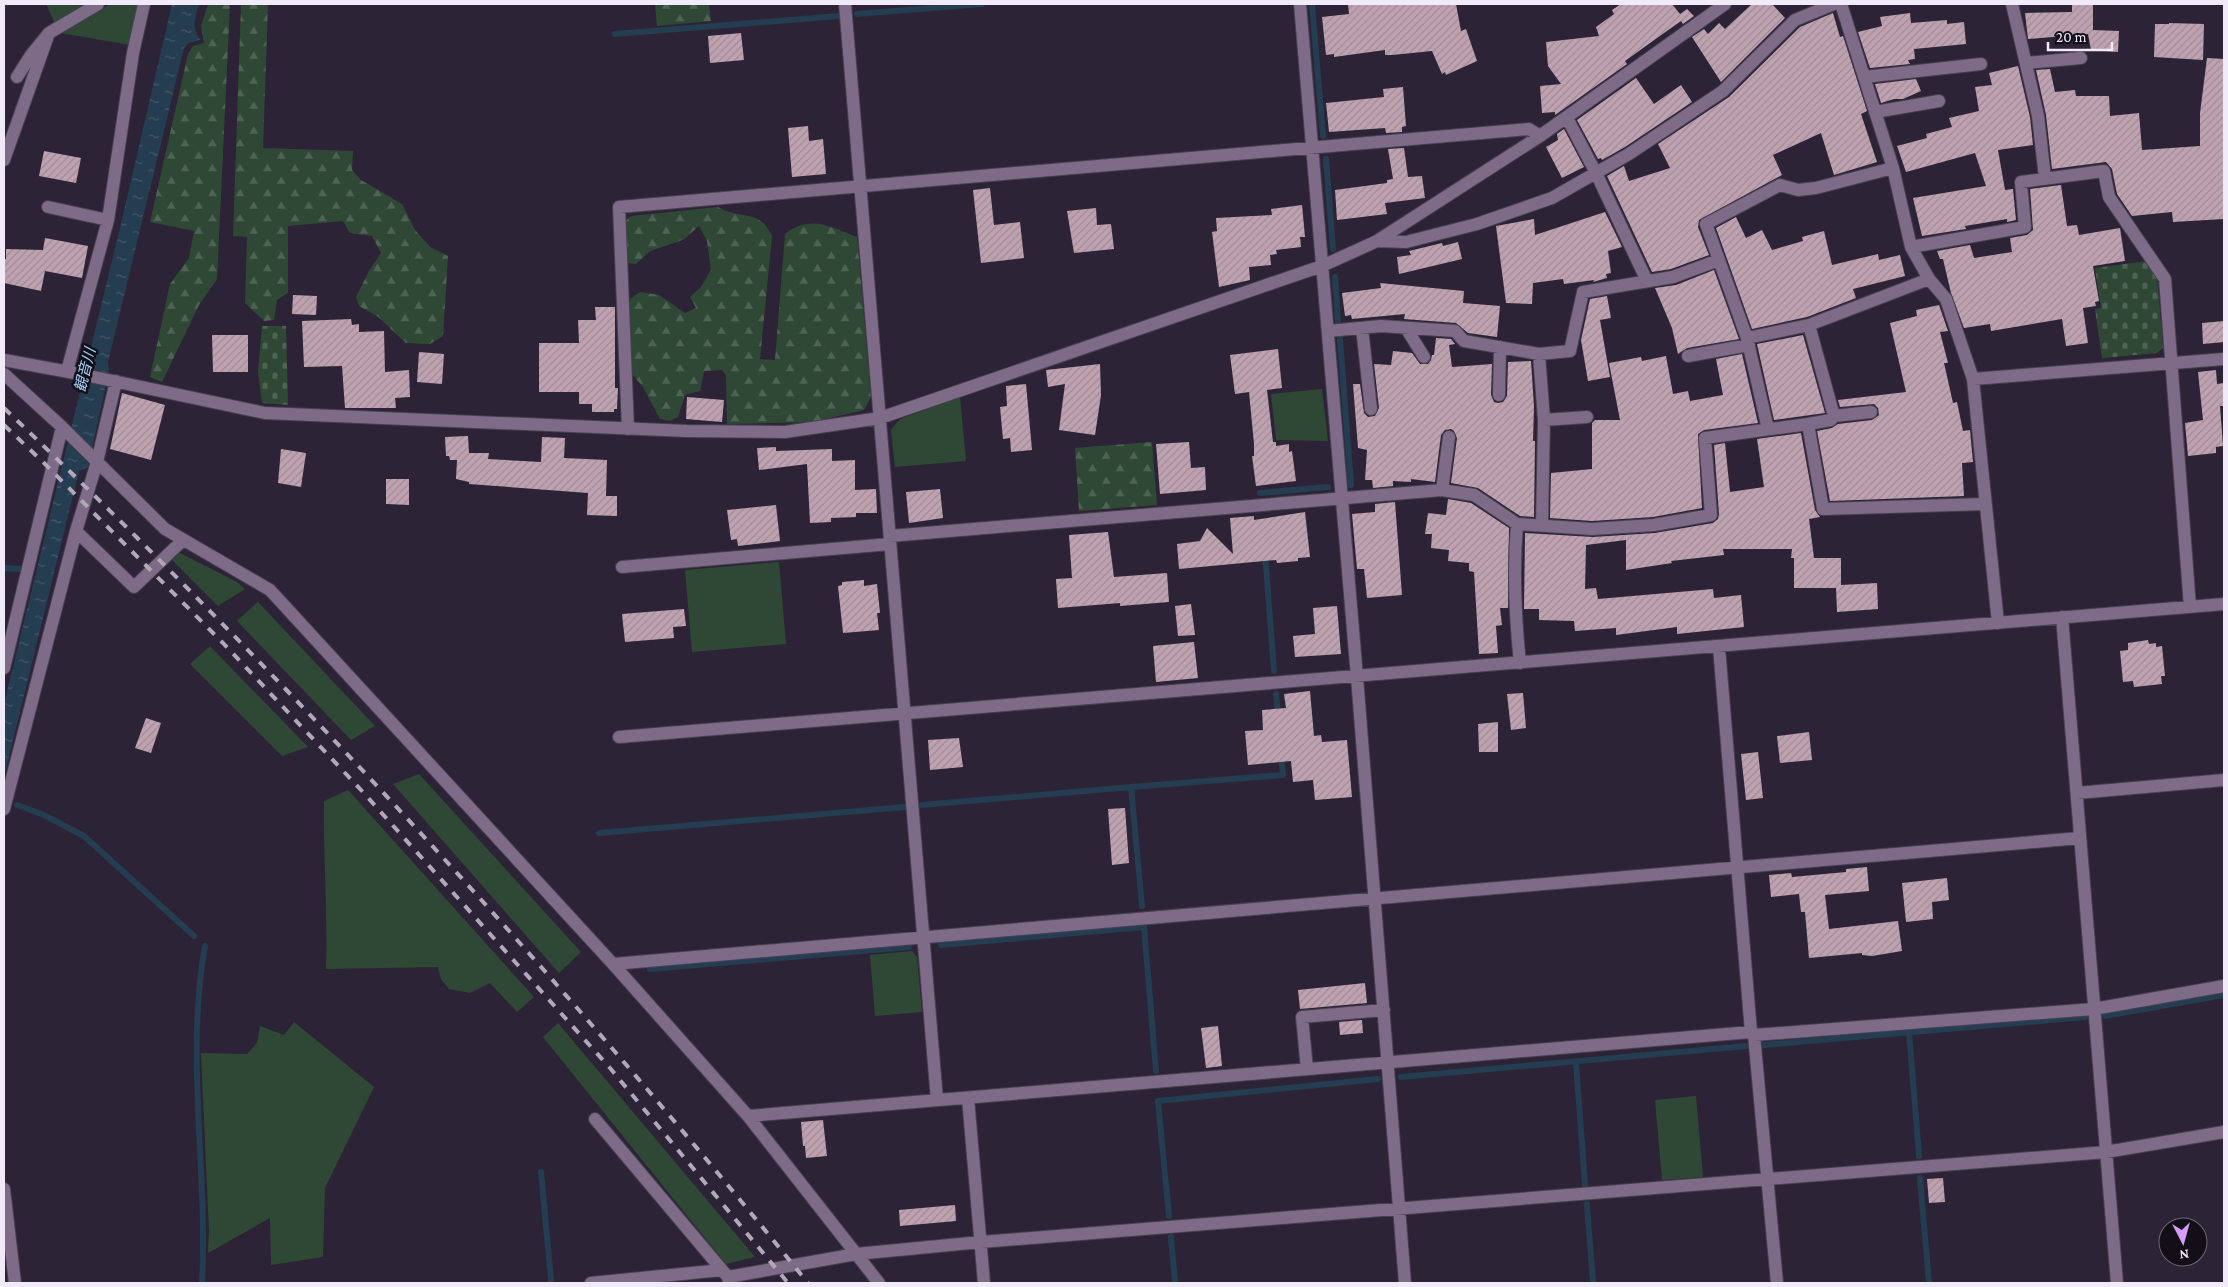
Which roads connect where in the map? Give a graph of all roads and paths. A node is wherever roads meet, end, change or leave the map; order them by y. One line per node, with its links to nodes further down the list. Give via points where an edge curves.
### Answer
1 (98, 4): 9 (street)
2 (144, 4): 26 (street, via 133,53)
3 (845, 4): 24 (street)
4 (1300, 4): 19 (street)
5 (1725, 4): 17 (street)
6 (1834, 4): 22 (street, via 1795,20 1723,91)
7 (1841, 4): 14 (street)
8 (2012, 4): 11 (street)
9 (50, 33): 13 (street); 20 (street)
10 (2081, 58): 11 (street)
11 (2026, 63): 23 (street, via 2038,116)
12 (1981, 64): 14 (street)
13 (17, 77)
14 (1864, 77): 16 (street)
15 (1939, 101): 16 (street)
16 (1876, 112): 21 (street)
17 (1567, 118): 18 (street); 22 (street)
18 (1540, 136): 19 (street, via 1529,129); 27 (street)
19 (1312, 148): 24 (street); 30 (street)
20 (4, 160)
21 (1893, 168): 28 (street); 29 (street, via 1816,188 1798,190 1780,185 1706,224)
22 (1596, 174): 27 (street, via 1552,198 1476,224 1406,242); 32 (street)
23 (2045, 178): 28 (street, via 2021,182 2025,227); 44 (street, via 2104,171 2109,198 2165,279)
24 (861, 188): 54 (street); 58 (street, via 619,207)
25 (48, 207): 26 (street)
26 (108, 220): 45 (street)
27 (1377, 242): 30 (street)
28 (1911, 247): 31 (street)
29 (1719, 260): 32 (street, via 1673,277); 37 (street)
30 (1322, 266): 36 (street); 54 (street)
31 (1929, 279): 33 (street); 47 (street, via 1946,300)
32 (1647, 281): 39 (street, via 1583,292 1570,351)
33 (1809, 326): 37 (street); 52 (street)
34 (1362, 328): 35 (street); 36 (street); 50 (street)
35 (1406, 328): 38 (street, via 1455,331 1464,341); 41 (street)
36 (1328, 330): 63 (street)
37 (1748, 342): 40 (street); 59 (street)
38 (1500, 347): 39 (street); 49 (street)
39 (1539, 354): 55 (street)
40 (1688, 356)
41 (1424, 357)
42 (2224, 359): 44 (street)
43 (4, 360): 45 (street)
44 (2171, 363): 47 (street); 72 (street)
45 (73, 372): 48 (street)
46 (4, 374): 57 (street)
47 (1973, 380): 64 (street)
48 (115, 381): 58 (street, via 265,413); 61 (street)
49 (1499, 394)
50 (1371, 409)
51 (1871, 412): 52 (street)
52 (1834, 416): 56 (street, via 1831,420)
53 (1587, 417): 55 (street)
54 (880, 418): 58 (street, via 785,432); 69 (street)
55 (1544, 420): 66 (street)
56 (1808, 424): 59 (street); 64 (street, via 1822,509)
57 (64, 429): 61 (street); 77 (street)
58 (628, 429)
59 (1768, 429): 66 (street, via 1705,438 1711,515 1654,525 1592,529)
60 (1449, 437): 62 (street)
61 (96, 461): 67 (street); 68 (street, via 165,530)
62 (1442, 490): 63 (street); 65 (street, via 1474,495)
63 (1342, 498): 69 (street); 78 (street)
64 (1985, 504): 74 (street)
65 (1517, 524): 66 (street); 76 (street, via 1513,572)
66 (1542, 524)
67 (76, 531): 68 (street, via 134,587); 83 (street)
68 (183, 540): 88 (street, via 270,590)
69 (890, 540): 70 (street); 79 (street)
70 (622, 567)
71 (2224, 604): 72 (street)
72 (2190, 607): 73 (street)
73 (2062, 617): 74 (street); 82 (street)
74 (1998, 623): 75 (street)
75 (1719, 647): 76 (street); 85 (street)
76 (1520, 663): 78 (street)
77 (4, 668)
78 (1357, 677): 79 (street); 86 (street)
79 (904, 714): 80 (street); 87 (street)
80 (619, 737)
81 (2224, 780): 82 (street)
82 (2076, 793): 84 (street)
83 (4, 809)
84 (2080, 838): 85 (street); 90 (street)
85 (1737, 867): 86 (street); 92 (street)
86 (1375, 898): 87 (street); 91 (street)
87 (923, 937): 88 (street); 96 (street)
88 (613, 964): 97 (street)
89 (2224, 986): 90 (street)
90 (2094, 1009): 92 (street); 100 (street)
91 (1384, 1010): 93 (street); 94 (street, via 1302,1017)
92 (1752, 1034): 93 (street); 101 (street)
93 (1388, 1062): 94 (street); 103 (street)
94 (1306, 1069): 95 (street)
95 (968, 1098): 96 (street); 104 (street)
96 (936, 1100): 97 (street)
97 (748, 1116): 105 (street)
98 (595, 1119): 106 (street)
99 (2224, 1132): 100 (street)
100 (2106, 1152): 101 (street); 113 (street)
101 (1768, 1180): 103 (street); 112 (street)
102 (4, 1189): 107 (street)
103 (1400, 1210): 104 (street); 111 (street)
104 (981, 1242): 105 (street); 110 (street)
105 (856, 1254): 106 (street); 109 (street)
106 (728, 1278): 108 (street)
107 (15, 1283)
108 (591, 1283)
109 (879, 1283)
110 (984, 1283)
111 (1406, 1283)
112 (1777, 1283)
113 (2117, 1283)

